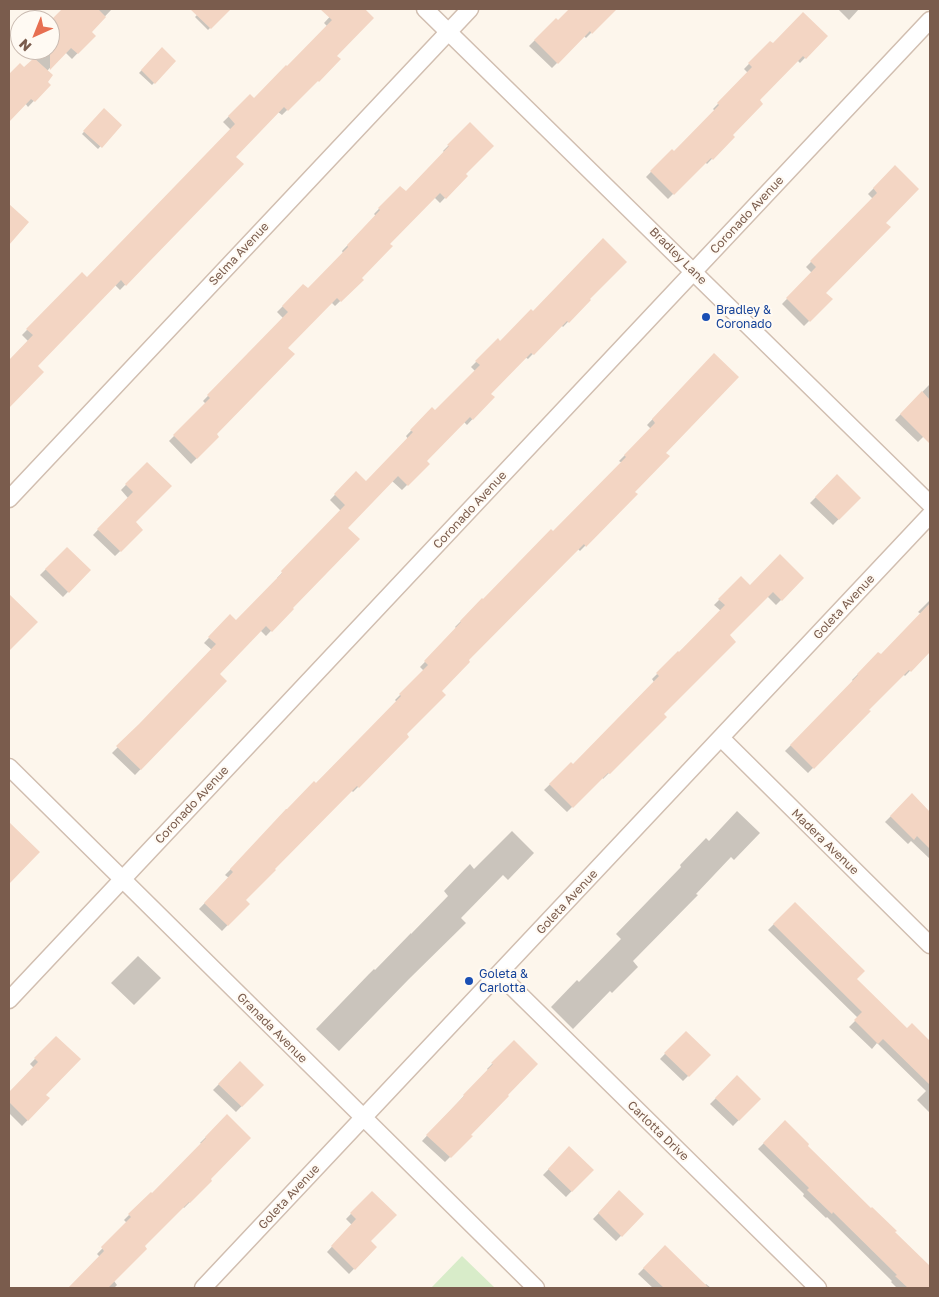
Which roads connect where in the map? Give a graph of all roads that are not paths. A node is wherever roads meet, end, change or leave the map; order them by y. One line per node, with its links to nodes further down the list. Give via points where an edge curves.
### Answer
1 (426, 9): 4 (street, Bradley Lane)
2 (470, 9): 4 (street, Selma Avenue)
3 (930, 20): 5 (street, Coronado Avenue)
4 (448, 31): 5 (street, Bradley Lane); 6 (street, Selma Avenue)
5 (694, 271): 7 (street, Bradley Lane); 11 (street, Coronado Avenue)
6 (9, 499)
7 (930, 504)
8 (930, 514): 9 (street, Goleta Avenue)
9 (721, 738): 12 (street, Madera Avenue); 13 (street, Goleta Avenue)
10 (9, 766): 11 (street, Granada Avenue)
11 (123, 880): 14 (street, Coronado Avenue); 15 (street, Granada Avenue)
12 (930, 945)
13 (499, 974): 15 (street, Goleta Avenue); 18 (street, Carlotta Drive)
14 (9, 1000)
15 (364, 1118): 16 (street, Goleta Avenue); 17 (street, Granada Avenue)
16 (203, 1288)
17 (536, 1288)
18 (818, 1288)

